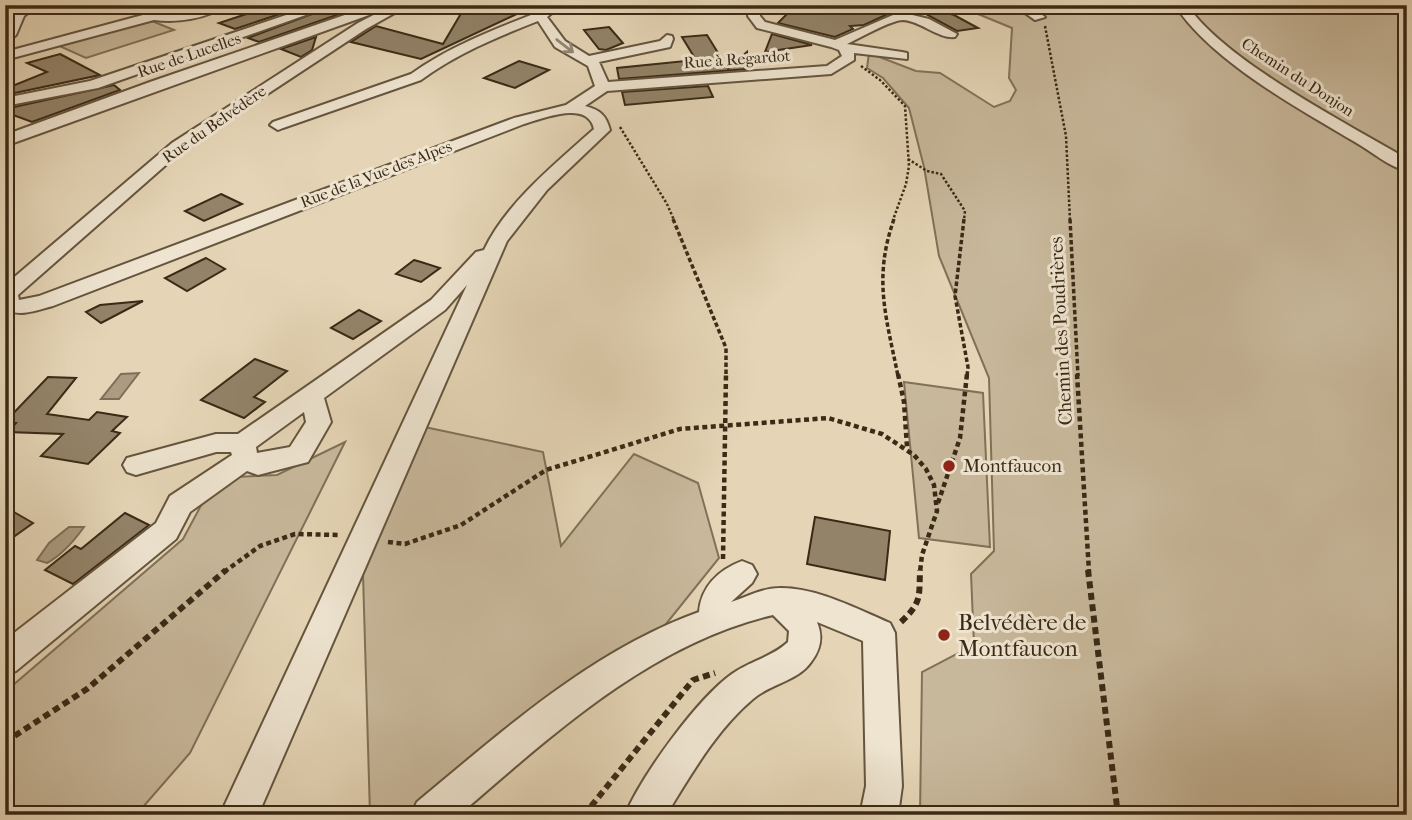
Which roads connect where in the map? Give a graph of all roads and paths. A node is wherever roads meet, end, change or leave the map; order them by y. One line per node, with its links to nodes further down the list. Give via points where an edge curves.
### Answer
1 (32, 5): 16 (street, via 16,17)
2 (220, 5): 19 (street, via 172,19 154,16)
3 (328, 5): 22 (street, via 93,85)
4 (386, 5): 26 (street, Rue de Lucelles)
5 (403, 5): 30 (street, Rue du Belvédère, via 352,32 178,146)
6 (556, 5): 11 (street)
7 (754, 5): 17 (street, via 754,16 761,25)
8 (1020, 5): 13 (street)
9 (1181, 5): 28 (street, Chemin du Donjon, via 1205,35 1258,73)
10 (875, 8): 12 (street)
11 (540, 16): 20 (street, one-way to 20, via 560,44); 25 (street, via 498,32 416,77)
12 (900, 16): 14 (street); 17 (street, Rue à Regardot)
13 (1039, 17): 47 (path, Chemin des Poudrières, via 1049,36 1066,136 1086,550)
14 (951, 34)
15 (667, 39): 20 (street, via 665,44 641,51)
16 (5, 40)
17 (843, 50): 18 (street); 21 (street, Rue à Regardot, via 831,70); 27 (path, via 905,106)
18 (902, 55)
19 (5, 56)
20 (587, 60): 21 (street, via 594,64)
21 (603, 87): 23 (street)
22 (5, 102)
23 (572, 108): 24 (street, via 597,114); 30 (street, Rue de la Vue des Alpes, via 520,121 46,301 19,308 8,303)
24 (602, 121): 29 (street, via 602,130 541,186); 32 (path, via 614,118 667,204 720,329 726,348)
25 (278, 125)
26 (5, 141)
27 (908, 159): 33 (path, via 906,184 882,269 881,294 904,402); 36 (path, via 941,174 965,211 955,296 968,367 960,438)
28 (1407, 166)
29 (498, 240): 31 (street, via 438,305); 37 (street)
30 (7, 295)
31 (311, 395): 34 (street); 34 (street, via 318,422 299,455 258,465)
32 (724, 424): 33 (path, via 844,420); 37 (path, via 680,429 546,470 461,525 405,544); 38 (path)
33 (907, 448): 36 (path, via 931,476)
34 (244, 451): 35 (street, via 216,443); 41 (street, via 180,504 166,531)
35 (136, 465)
36 (937, 504): 40 (path, via 921,557 921,600 901,622)
37 (362, 540): 42 (path, via 295,534 260,546 206,585 86,689); 43 (street)
38 (725, 595): 39 (street); 44 (street, via 586,689)
39 (778, 601): 40 (street, via 829,612); 45 (street, via 804,628 805,643 795,660 739,688 693,740)
40 (879, 633): 46 (street, via 884,786)
41 (5, 660)
42 (5, 742)
43 (239, 815)
44 (430, 815)
45 (644, 815)
46 (879, 815)
47 (1118, 815)

